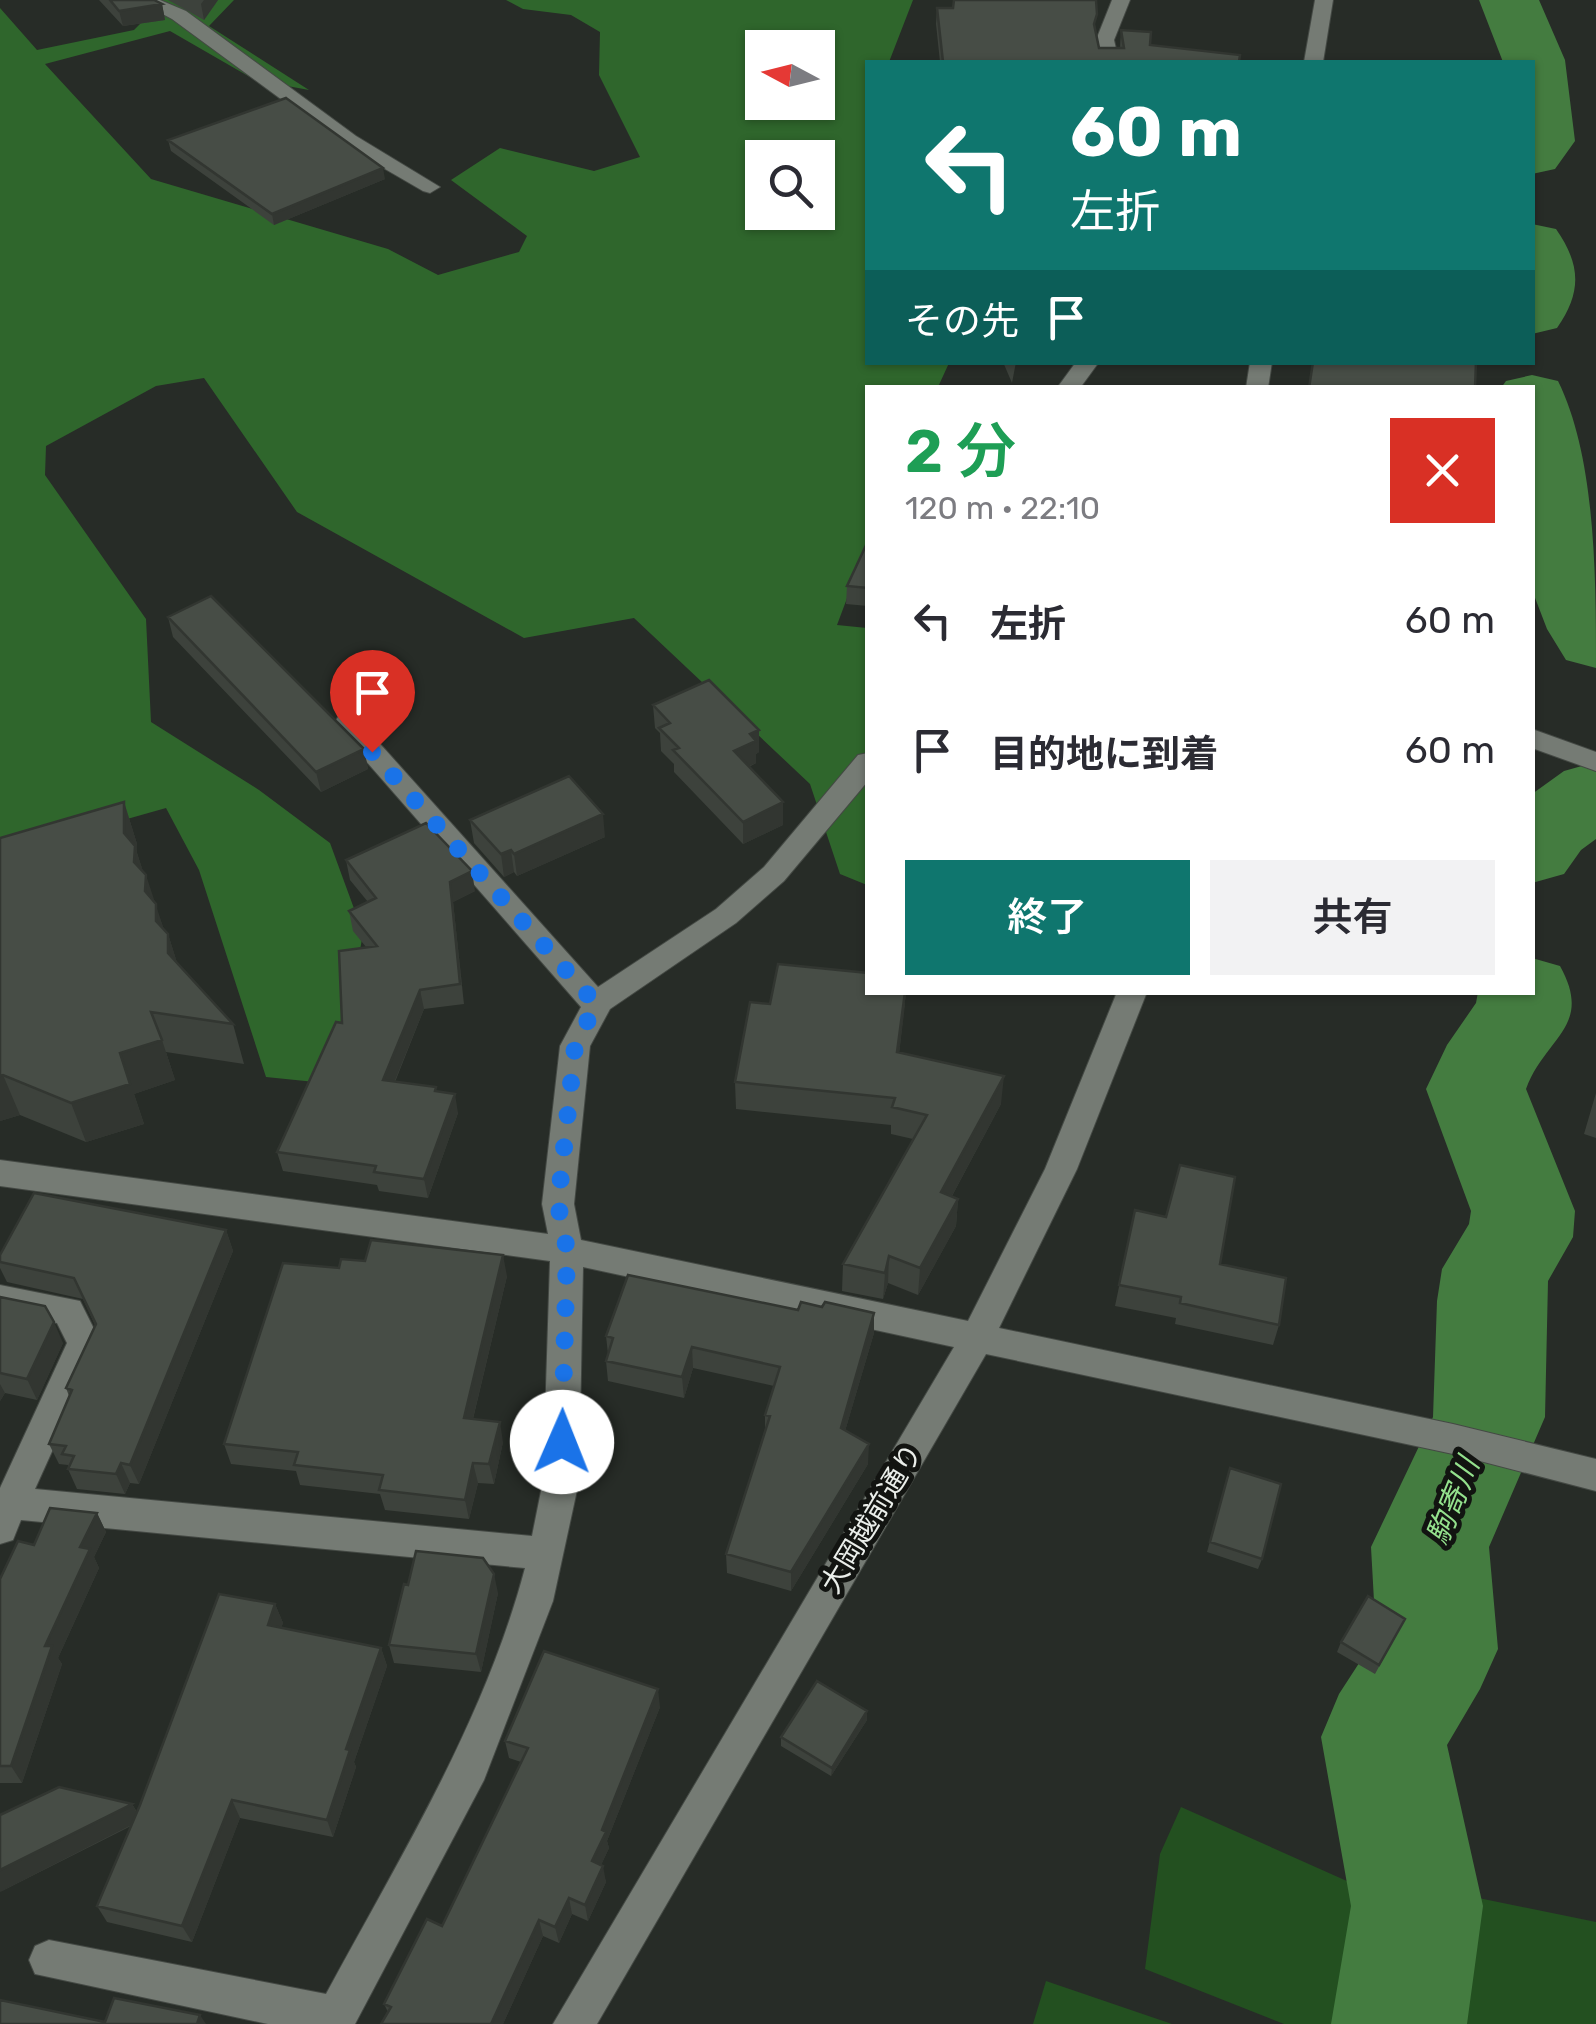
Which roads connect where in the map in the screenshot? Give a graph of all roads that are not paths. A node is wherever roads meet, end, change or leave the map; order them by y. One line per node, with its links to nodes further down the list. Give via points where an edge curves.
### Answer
1 (145, 0): 6 (street, via 180,16 349,140)
2 (1121, 0): 4 (street, via 1105,40)
3 (1324, 0): 5 (street)
4 (1109, 60)
5 (1314, 60)
6 (430, 188)
7 (1086, 365): 8 (street)
8 (1070, 385)
9 (346, 723): 14 (street)
10 (1535, 739): 11 (street)
11 (1596, 762)
12 (865, 766): 14 (street, via 774,874 726,916)
13 (1131, 995): 18 (street, 大岡越前通り, via 1061,1169)
14 (596, 1004): 16 (street, via 575,1046 558,1204)
15 (0, 1174): 16 (street)
16 (567, 1250): 18 (street); 21 (street, via 561,1480)
17 (0, 1298): 20 (street, via 68,1311 84,1343)
18 (978, 1336): 19 (street); 24 (street, 大岡越前通り)
19 (1596, 1475)
20 (6, 1516): 21 (street)
21 (547, 1554): 23 (street, via 470,1767)
22 (49, 1960): 23 (street)
23 (335, 2020)
24 (574, 2024)

